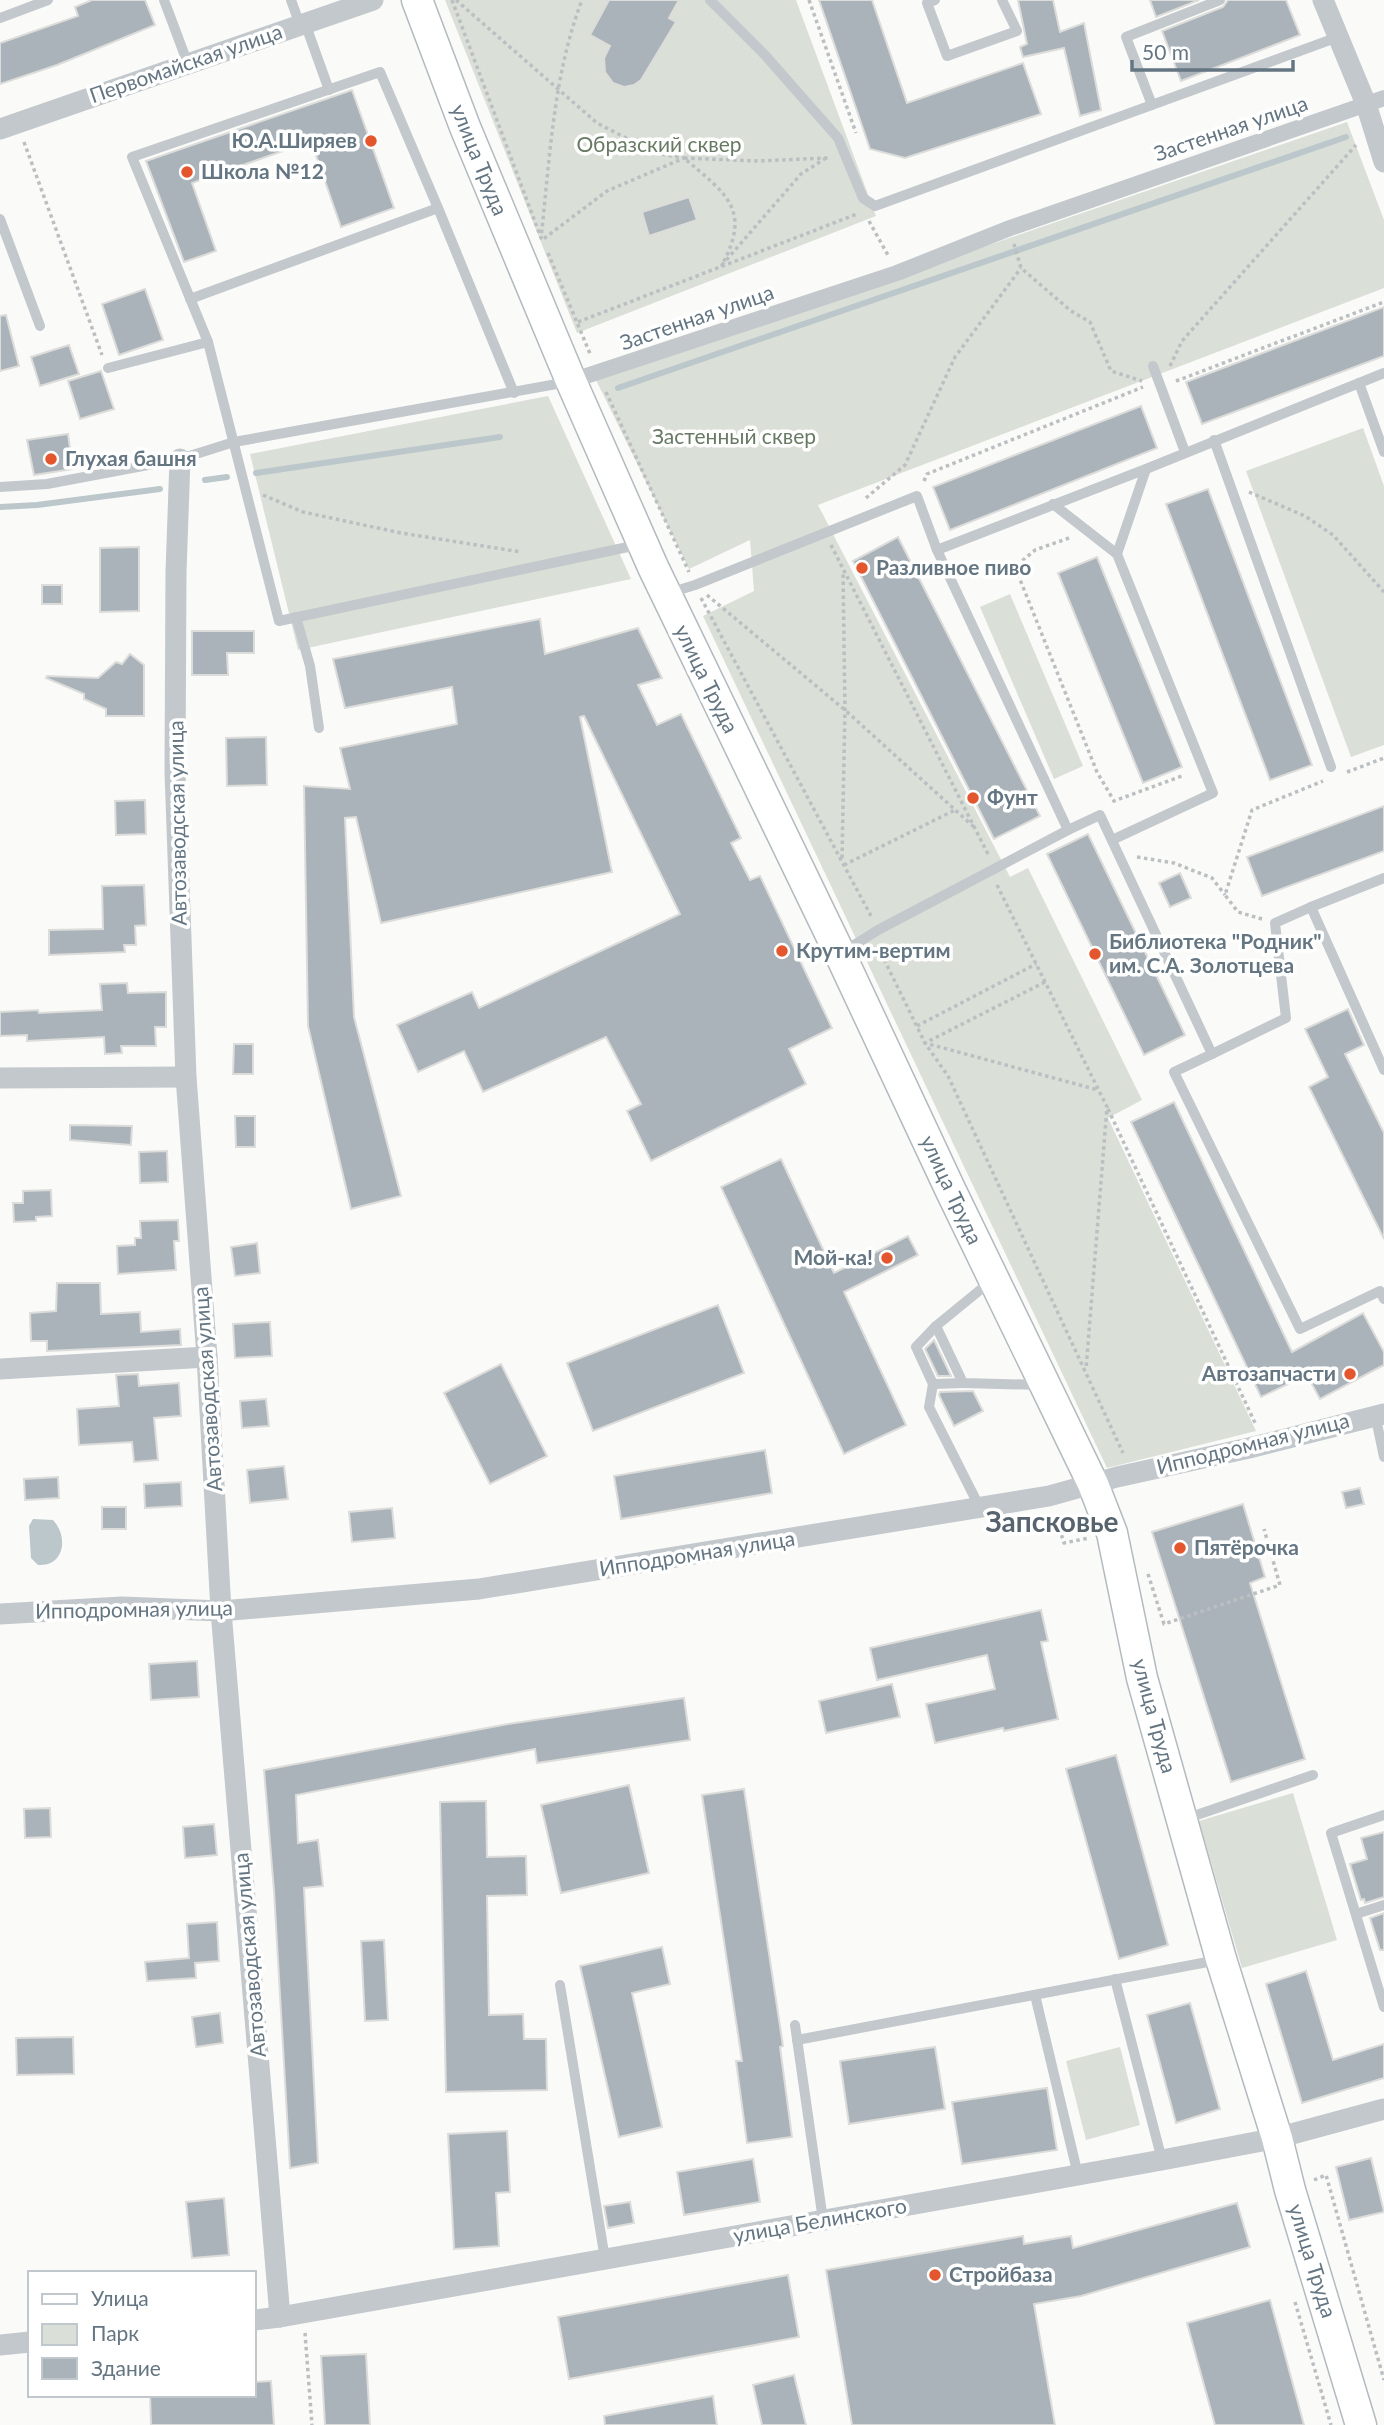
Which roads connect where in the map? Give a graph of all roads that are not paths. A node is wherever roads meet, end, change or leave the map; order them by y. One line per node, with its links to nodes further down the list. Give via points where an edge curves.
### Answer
1 (48, 0): 11 (lane)
2 (164, 0): 14 (lane)
3 (291, 0): 12 (lane)
4 (373, 0): 12 (street, Первомайская улица)
5 (417, 0): 28 (main road, улица Труда, via 464,127)
6 (709, 0): 17 (lane, via 838,138 863,198 875,206)
7 (935, 0): 8 (lane, via 928,3 947,56 1017,31)
8 (1002, 0)
9 (1220, 0): 17 (lane, via 1126,37)
10 (1323, 0): 13 (street)
11 (0, 18)
12 (303, 24): 14 (street, Первомайская улица); 15 (lane)
13 (1338, 37): 16 (street); 17 (lane)
14 (188, 64): 18 (street, Первомайская улица)
15 (329, 90): 20 (lane, via 380,72); 22 (lane, via 132,157)
16 (1367, 104): 19 (street); 28 (street, Застенная улица, via 897,272)
17 (1152, 105)
18 (8, 126)
19 (1383, 153)
20 (438, 208): 22 (lane); 30 (lane)
21 (0, 219): 23 (lane)
22 (190, 299): 24 (lane)
23 (40, 326)
24 (208, 342): 26 (lane); 32 (lane)
25 (1153, 366): 33 (lane)
26 (108, 368)
27 (1384, 373): 29 (lane)
28 (571, 381): 30 (lane, Застенная улица); 39 (main road, улица Труда)
29 (1359, 383): 31 (lane); 34 (lane)
30 (514, 393): 32 (lane, Застенная улица)
31 (1214, 440): 33 (lane); 45 (lane)
32 (234, 442): 35 (lane, Застенная улица); 43 (lane, via 279,621)
33 (1185, 452): 36 (lane)
34 (1384, 452)
35 (180, 459): 37 (lane, Застенная улица, via 47,484); 53 (street, Автозаводская улица, via 175,772)
36 (1146, 469): 38 (lane); 41 (lane)
37 (0, 488)
38 (1053, 504): 40 (lane); 41 (lane)
39 (644, 543): 42 (main road, улица Труда); 43 (lane)
40 (937, 550): 42 (lane, via 917,496); 46 (lane)
41 (1117, 554): 47 (lane, via 1213,793)
42 (666, 594): 50 (main road, улица Труда)
43 (296, 617): 44 (lane, via 310,666)
44 (319, 728)
45 (1333, 771)
46 (1068, 830): 47 (lane, via 1100,815); 50 (lane)
47 (1112, 840): 51 (lane)
48 (1384, 878): 49 (lane)
49 (1311, 907): 51 (lane, via 1275,923 1286,1018); 52 (lane)
50 (840, 954): 55 (main road, улица Труда)
51 (1212, 1054): 56 (lane, via 1174,1072 1300,1329 1380,1291)
52 (1384, 1070)
53 (186, 1077): 54 (street); 58 (street, Автозаводская улица)
54 (0, 1078)
55 (994, 1280): 57 (lane); 62 (main road, улица Труда)
56 (1384, 1299)
57 (936, 1326): 60 (lane); 61 (lane, via 916,1347)
58 (207, 1357): 59 (street); 67 (street, Автозаводская улица)
59 (0, 1369)
60 (963, 1383): 61 (lane); 62 (lane)
61 (933, 1384): 66 (lane, via 929,1407)
62 (1044, 1385): 65 (main road, улица Труда)
63 (1380, 1414): 64 (lane); 65 (street, Ипподромная улица)
64 (1384, 1457)
65 (1105, 1481): 66 (street, Ипподромная улица); 71 (main road, улица Труда, via 1142,1678)
66 (980, 1508): 67 (street, Ипподромная улица, via 479,1589)
67 (221, 1611): 68 (street, Ипподромная улица, via 121,1607); 87 (street, Автозаводская улица)
68 (0, 1614)
69 (1313, 1775): 71 (lane)
70 (1384, 1815): 73 (lane, via 1331,1833)
71 (1183, 1820): 74 (main road, улица Труда)
72 (1384, 1905): 73 (lane)
73 (1356, 1914): 78 (lane)
74 (1221, 1959): 75 (lane); 82 (main road, улица Труда)
75 (1115, 1979): 77 (lane); 83 (lane)
76 (560, 1985): 86 (lane)
77 (1035, 1995): 80 (lane); 84 (lane)
78 (1384, 2007)
79 (795, 2025): 80 (lane)
80 (797, 2040): 85 (lane)
81 (1384, 2109): 82 (street, улица Белинского)
82 (1277, 2138): 83 (street, улица Белинского); 91 (main road, улица Труда)
83 (1162, 2160): 84 (street, улица Белинского)
84 (1078, 2175): 85 (street, улица Белинского)
85 (824, 2220): 86 (street, улица Белинского)
86 (605, 2259): 87 (street, улица Белинского)
87 (280, 2317): 88 (street, улица Белинского)
88 (256, 2320)
89 (28, 2342): 90 (street)
90 (0, 2344)
91 (1361, 2425)

